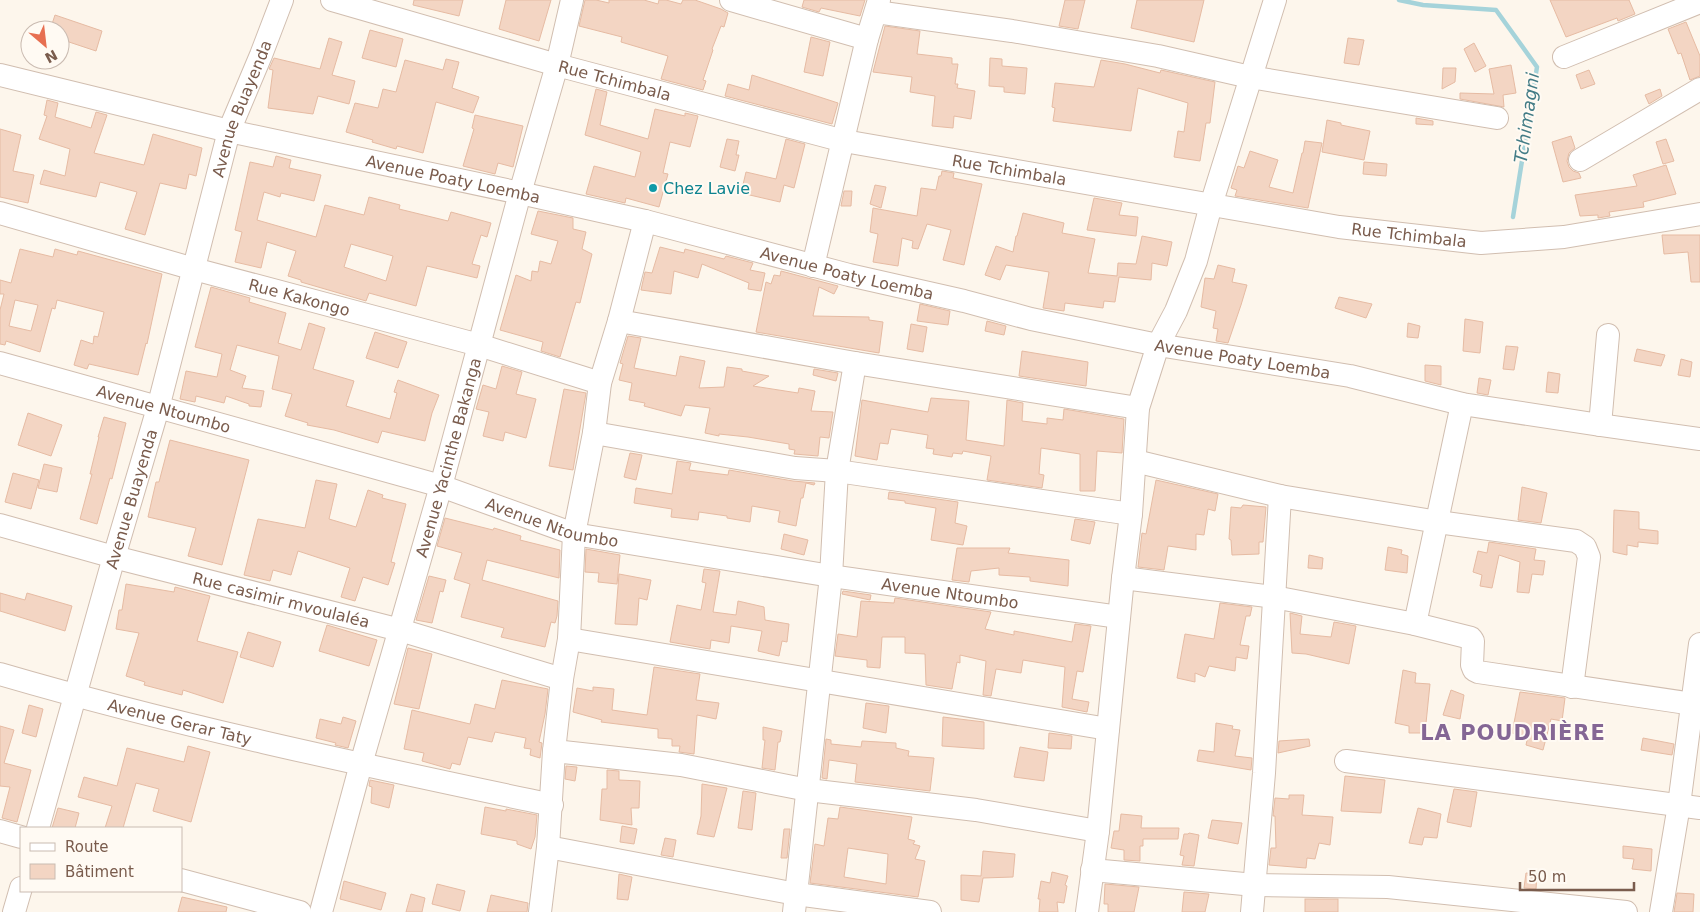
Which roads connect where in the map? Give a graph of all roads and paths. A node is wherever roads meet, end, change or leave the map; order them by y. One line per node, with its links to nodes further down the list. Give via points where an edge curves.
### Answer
1 (282, 0): 15 (street, Avenue Buayenda)
2 (332, 0): 10 (street, Rue Tchimbala)
3 (572, 0): 10 (street, Avenue Yacinthe Bakanga)
4 (731, 0): 8 (street)
5 (1275, 0): 12 (street)
6 (1700, 2): 9 (street)
7 (877, 6): 8 (street); 12 (street, via 1158,56)
8 (867, 39): 16 (street)
9 (1564, 58)
10 (557, 65): 16 (street, Rue Tchimbala); 18 (street, Avenue Yacinthe Bakanga)
11 (0, 75): 15 (street, Avenue Poaty Loemba)
12 (1250, 77): 14 (street); 19 (street)
13 (1700, 89): 17 (street)
14 (1497, 118)
15 (229, 131): 18 (street, Avenue Poaty Loemba); 24 (street, Avenue Buayenda)
16 (844, 141): 19 (street, Rue Tchimbala); 23 (street)
17 (1580, 160)
18 (520, 193): 22 (street, Avenue Poaty Loemba); 28 (street, Avenue Yacinthe Bakanga)
19 (1211, 205): 21 (street, Rue Tchimbala, via 1339,227 1481,243 1564,237); 27 (street, via 1196,261)
20 (0, 213): 24 (street, Rue Kakongo)
21 (1700, 214)
22 (645, 221): 23 (street, Avenue Poaty Loemba); 25 (street)
23 (813, 266): 27 (street, Avenue Poaty Loemba, via 964,300 1016,316)
24 (194, 269): 28 (street, Rue Kakongo); 33 (street, Avenue Buayenda)
25 (619, 321): 30 (street); 31 (street)
26 (1608, 335): 35 (street)
27 (1158, 345): 32 (street, Avenue Poaty Loemba, via 1350,376); 34 (street)
28 (479, 346): 31 (street, Rue Kakongo); 40 (street, Avenue Yacinthe Bakanga)
29 (0, 363): 33 (street, Avenue Ntoumbo)
30 (855, 363): 34 (street); 39 (street)
31 (600, 383): 36 (street)
32 (1462, 404): 35 (street, Avenue Poaty Loemba); 43 (street)
33 (158, 408): 40 (street, Avenue Ntoumbo); 46 (street, Avenue Buayenda)
34 (1138, 408): 38 (street)
35 (1600, 425): 37 (street, Avenue Poaty Loemba)
36 (594, 433): 39 (street, via 795,468); 45 (street)
37 (1700, 439)
38 (1135, 462): 41 (street); 42 (street)
39 (838, 471): 42 (street); 47 (street)
40 (441, 486): 45 (street, Avenue Ntoumbo); 52 (street, Avenue Yacinthe Bakanga)
41 (1280, 496): 43 (street); 49 (street)
42 (1131, 514): 48 (street)
43 (1438, 522): 51 (street); 58 (street, via 1576,541 1585,547 1589,557)
44 (0, 525): 46 (street, Rue casimir mvoulaléa)
45 (574, 534): 47 (street, Avenue Ntoumbo); 53 (street)
46 (114, 557): 52 (street, Rue casimir mvoulaléa); 59 (street, Avenue Buayenda)
47 (831, 576): 50 (street, Avenue Ntoumbo); 57 (street)
48 (1122, 578): 49 (street); 50 (street)
49 (1274, 597): 51 (street); 75 (street)
50 (1119, 617): 61 (street)
51 (1416, 624): 58 (street, via 1471,638 1472,665 1478,672)
52 (400, 630): 56 (street, Rue casimir mvoulaléa); 64 (street, Avenue Yacinthe Bakanga)
53 (569, 638): 56 (street); 57 (street)
54 (1700, 644): 60 (street)
55 (0, 674): 59 (street, Avenue Gerar Taty)
56 (562, 679): 62 (street)
57 (820, 681): 61 (street); 65 (street)
58 (1572, 687): 60 (street)
59 (76, 696): 64 (street, Avenue Gerar Taty); 68 (street, Avenue Buayenda)
60 (1696, 704): 67 (street)
61 (1108, 729): 69 (street)
62 (554, 751): 65 (street, via 681,765); 66 (street)
63 (1346, 761): 67 (street)
64 (361, 764): 66 (street, Avenue Gerar Taty); 80 (street, Avenue Yacinthe Bakanga)
65 (808, 790): 69 (street, via 976,810); 77 (street)
66 (552, 805): 72 (street)
67 (1690, 807): 86 (street)
68 (38, 827)
69 (1098, 830): 73 (street)
70 (0, 831): 71 (street)
71 (20, 837)
72 (548, 847): 77 (street); 81 (street)
73 (1092, 870): 75 (street); 83 (street)
74 (182, 880): 79 (street)
75 (1255, 885): 84 (street); 85 (street, via 1388,887)
76 (20, 891): 78 (street)
77 (795, 903): 82 (street)
78 (14, 912)
79 (300, 912)
80 (321, 912)
81 (540, 912)
82 (930, 912)
83 (1087, 912)
84 (1252, 912)
85 (1626, 912)
86 (1661, 912)

